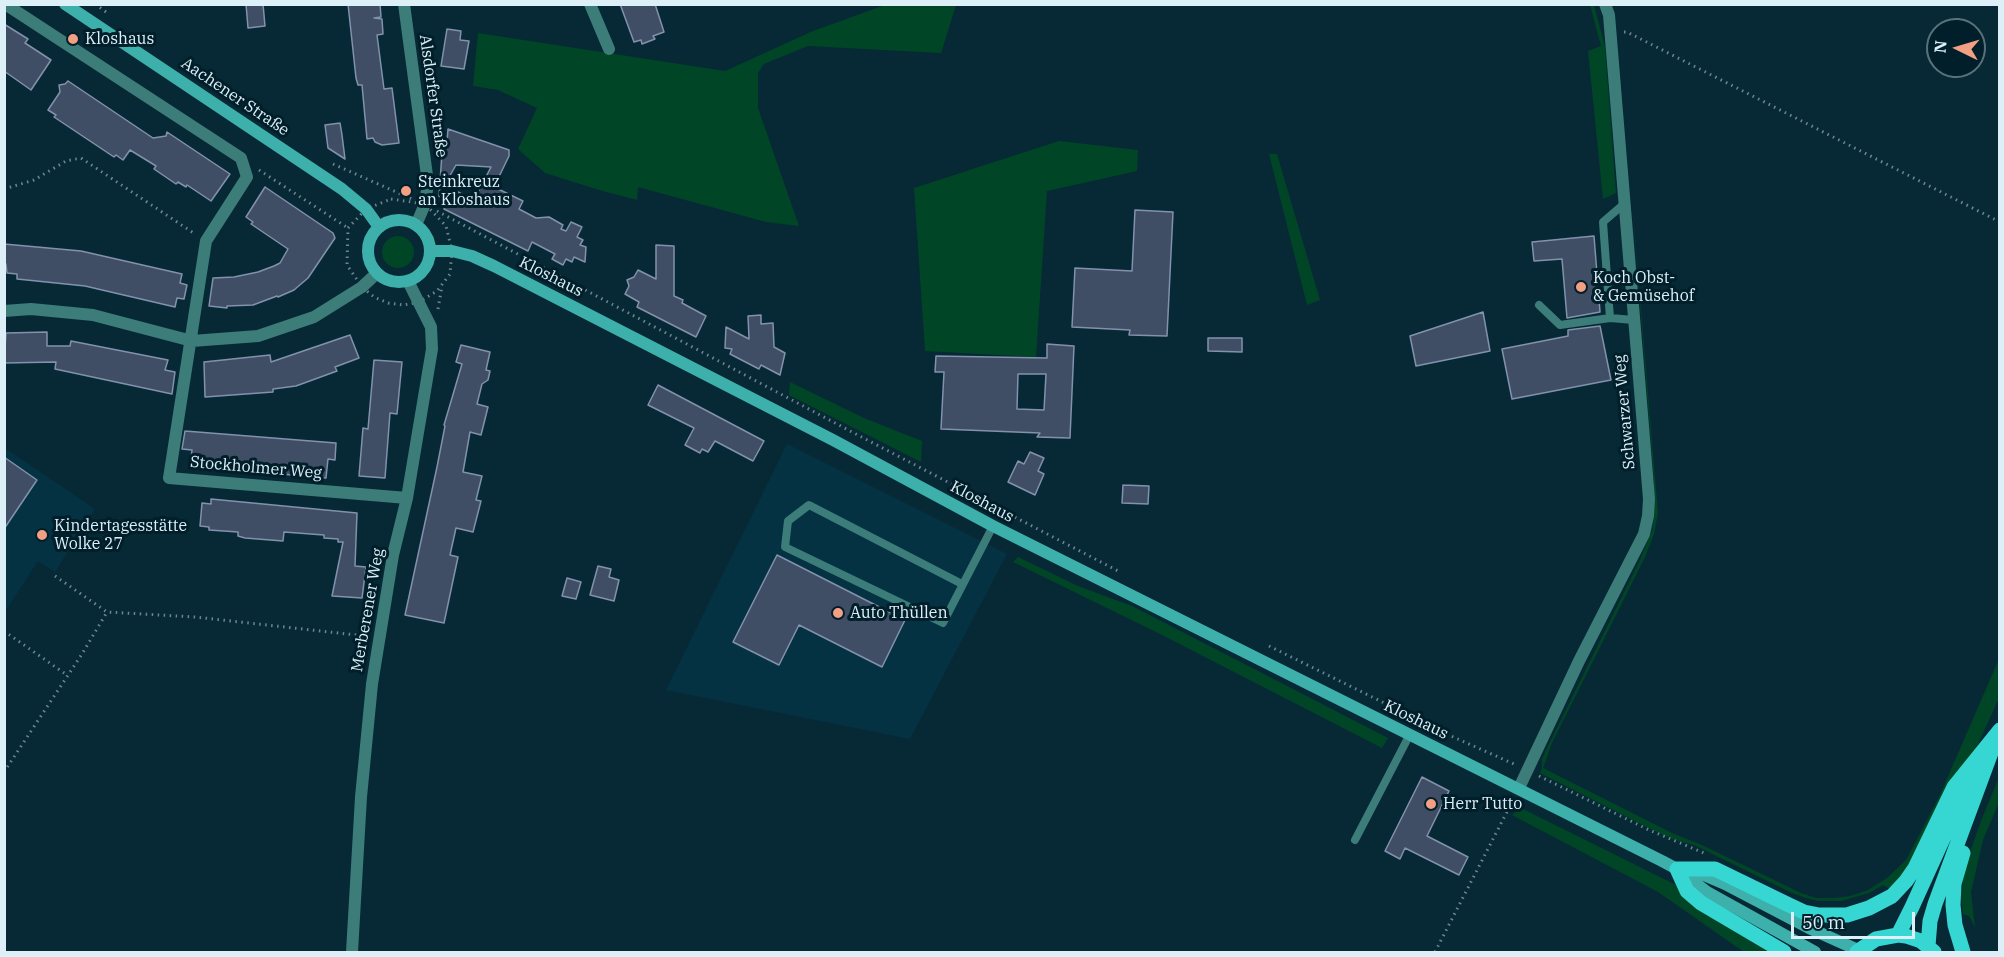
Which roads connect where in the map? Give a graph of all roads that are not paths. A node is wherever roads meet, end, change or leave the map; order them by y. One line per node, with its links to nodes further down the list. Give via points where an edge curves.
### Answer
1 (5, 4): 17 (street, via 241,158 247,177 206,241)
2 (65, 4): 9 (main road, Aachener Straße, via 342,189 366,209)
3 (404, 4): 8 (street, Alsdorfer Straße, via 428,183)
4 (590, 4): 6 (street)
5 (1605, 4): 7 (street, Schwarzer Weg)
6 (609, 49)
7 (1624, 204): 15 (lane, via 1603,222); 16 (street, Schwarzer Weg)
8 (416, 225): 9 (main road, via 397,220); 10 (main road)
9 (379, 227): 11 (main road, via 368,244 370,265)
10 (430, 251): 12 (main road, via 424,270); 19 (main road, Kloshaus, via 453,251 494,266)
11 (377, 273): 12 (main road, via 391,282); 17 (street, via 314,317 258,336)
12 (408, 281): 18 (street, Merberener Weg, via 431,327 432,349)
13 (1539, 305): 15 (lane, via 1560,325)
14 (4, 311): 17 (street, via 31,309 93,315)
15 (1610, 318): 16 (lane)
16 (1634, 320): 23 (street, Schwarzer Weg, via 1649,499 1644,534)
17 (192, 341): 18 (street, Stockholmer Weg, via 169,478)
18 (407, 498): 29 (street, Merberener Weg, via 393,555 372,684)
19 (993, 526): 20 (lane); 22 (main road, Kloshaus)
20 (963, 584): 20 (lane, via 943,623 785,547 788,521 809,505)
21 (1998, 735): 25 (main road, via 1954,787 1906,881 1892,896 1869,909 1847,915 1804,912 1716,870); 26 (main road, via 1967,786); 27 (main road, via 1931,915); 32 (main road, via 1996,766 1954,884 1955,925)
22 (1409, 736): 23 (main road, Kloshaus); 24 (lane)
23 (1519, 788): 25 (main road, Kloshaus)
24 (1355, 840)
25 (1677, 869): 28 (main road, via 1725,884); 30 (main road, via 1687,891 1701,903); 31 (main road, via 1707,892)
26 (1898, 935): 27 (main road, via 1914,938); 28 (main road, via 1876,939)
27 (1931, 949)
28 (1858, 951)
29 (352, 952)
30 (1784, 952)
31 (1815, 952)
32 (1963, 952)

